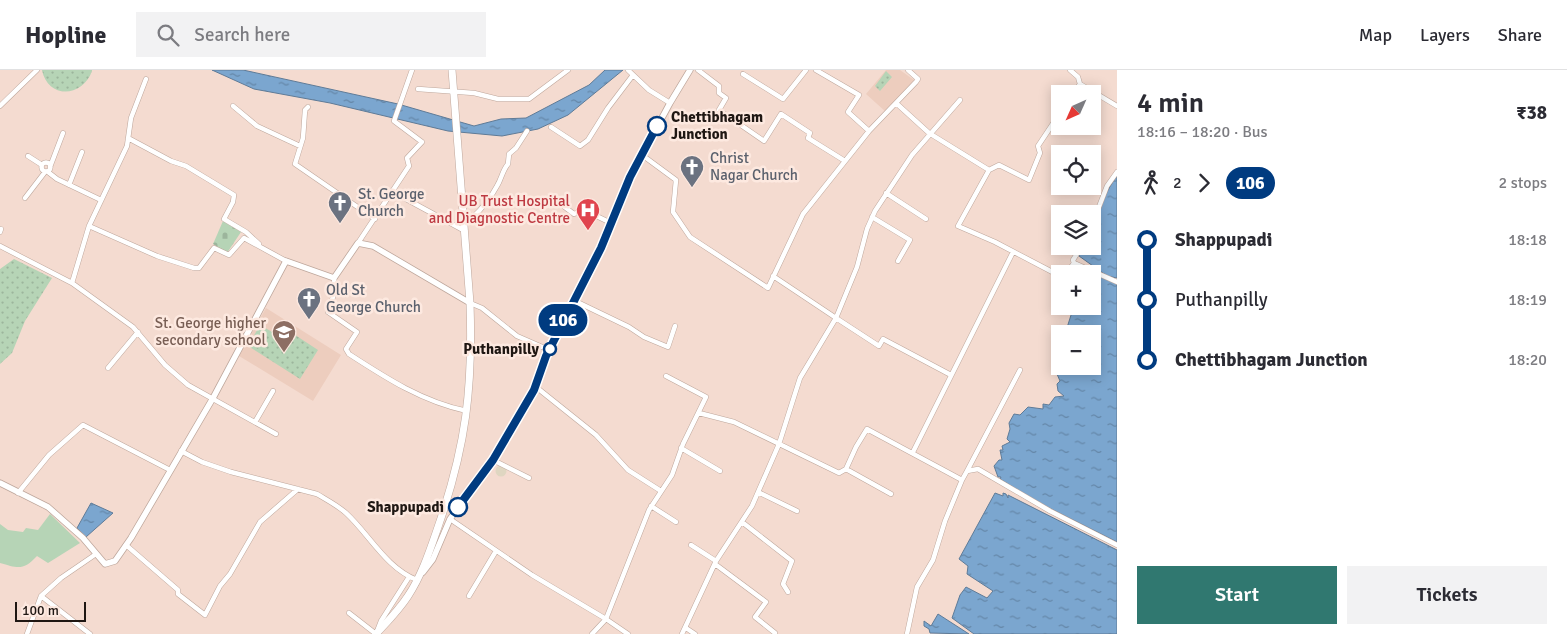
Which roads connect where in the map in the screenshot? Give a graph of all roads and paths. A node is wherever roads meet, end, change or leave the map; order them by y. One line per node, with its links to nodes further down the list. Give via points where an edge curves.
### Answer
1 (36, 70): 21 (street)
2 (412, 70): 41 (street, via 394,121 422,142 407,158 409,166)
3 (452, 70): 17 (highway)
4 (568, 70): 17 (street, via 529,98 498,99)
5 (628, 70): 13 (street)
6 (690, 70): 19 (main road)
7 (698, 70): 36 (street, via 718,86 719,93 726,98 719,110 764,141 781,114 810,133 808,138)
8 (806, 70): 12 (street, via 783,99)
9 (816, 70): 28 (street, via 859,96 848,112)
10 (908, 70): 20 (street, via 918,79)
11 (1070, 70): 15 (street)
12 (743, 74)
13 (634, 75): 19 (street, via 649,90); 26 (street, via 588,140 580,146)
14 (146, 79): 31 (street, via 130,118)
15 (1080, 84): 23 (street)
16 (418, 89): 17 (street)
17 (454, 91): 53 (highway)
18 (960, 100): 29 (street)
19 (670, 103): 34 (main road)
20 (896, 103): 28 (street); 29 (street)
21 (0, 106)
22 (233, 106): 32 (street, via 257,126)
23 (1117, 106)
24 (308, 107): 32 (street)
25 (1051, 126): 38 (street, via 1038,146 1040,153 1028,180 999,165)
26 (551, 127)
27 (527, 131): 47 (street, via 508,154 508,164 502,170 486,206)
28 (869, 131): 36 (street)
29 (929, 133): 38 (street); 42 (street)
30 (64, 134): 37 (street)
31 (128, 138): 45 (street); 56 (street, via 186,166 234,195 224,218)
32 (300, 146): 49 (street, via 294,164)
33 (82, 152): 40 (street)
34 (642, 155): 51 (main road); 63 (street, via 676,180 673,212 690,237 768,288)
35 (28, 156): 37 (street, via 42,164 48,163)
36 (845, 162): 63 (street, via 803,214)
37 (48, 170): 40 (street); 44 (street)
38 (989, 170): 57 (street, via 958,226)
39 (1117, 172): 46 (street)
40 (70, 185): 45 (street)
41 (392, 192): 49 (street); 53 (street)
42 (886, 193): 48 (street); 50 (street)
43 (550, 196): 51 (street, via 574,214 584,210)
44 (25, 198)
45 (101, 200): 52 (street)
46 (1100, 205)
47 (472, 218)
48 (872, 218): 60 (street, via 910,240); 69 (street)
49 (375, 219): 54 (street)
50 (926, 219)
51 (611, 223): 67 (main road)
52 (89, 226): 56 (street, via 157,256 194,268 199,268 214,248 229,255 244,238); 66 (street)
53 (465, 231): 68 (highway)
54 (358, 244): 64 (main road); 68 (main road, via 373,246)
55 (0, 246): 66 (street)
56 (262, 247): 59 (street)
57 (1013, 252): 62 (street); 75 (street)
58 (1076, 255): 61 (street)
59 (286, 261): 64 (main road); 79 (main road)
60 (898, 261)
61 (1074, 263): 65 (street)
62 (1051, 271)
63 (773, 276): 69 (street)
64 (334, 278): 80 (street, via 335,291 328,312 356,332 346,349 349,354 407,389 443,405)
65 (1117, 282)
66 (72, 283): 71 (street)
67 (573, 300): 70 (street, via 668,347); 72 (main road)
68 (470, 303): 72 (street, via 482,308 517,336); 80 (highway)
69 (836, 318): 75 (street, via 880,346 883,339); 84 (street, via 800,378)
70 (675, 326)
71 (138, 332): 73 (street); 79 (street, via 170,370 188,385)
72 (549, 350): 77 (main road)
73 (108, 368)
74 (1020, 370): 92 (street)
75 (951, 375): 87 (street)
76 (666, 376): 81 (street, via 706,397)
77 (536, 386): 88 (main road); 97 (street, via 596,434 628,470)
78 (273, 392): 82 (street)
79 (213, 398): 82 (street); 86 (main road)
80 (468, 411): 112 (highway, via 452,486 426,561)
81 (699, 413): 84 (street, via 734,422); 85 (street)
82 (255, 422): 83 (street)
83 (276, 434)
84 (779, 444): 89 (street, via 839,473); 98 (street)
85 (681, 448): 91 (street); 97 (street, via 672,475)
86 (181, 451): 90 (main road); 96 (street, via 231,472)
87 (913, 452): 89 (street, via 867,430); 94 (street)
88 (493, 460): 93 (street); 103 (main road)
89 (846, 469): 100 (street)
90 (170, 470): 99 (street, via 83,426 49,455); 106 (main road)
91 (720, 471)
92 (967, 471): 94 (street); 108 (street, via 978,469)
93 (529, 478)
94 (962, 480): 127 (street, via 933,560 917,587)
95 (0, 483): 99 (main road)
96 (298, 489): 106 (street, via 260,522 205,615); 112 (street, via 317,494 346,513 388,559)
97 (661, 491): 101 (street)
98 (758, 492): 102 (street); 105 (street)
99 (18, 493): 110 (main road, via 48,507)
100 (891, 494)
101 (651, 506): 104 (street); 117 (street)
102 (797, 511)
103 (450, 519): 109 (street); 112 (main road, via 433,559)
104 (676, 522)
105 (742, 522): 111 (street); 113 (street, via 792,561 782,584)
106 (126, 545): 110 (main road, via 115,560 105,564)
107 (691, 545): 111 (street)
108 (1117, 545)
109 (496, 551): 115 (street); 117 (street)
110 (96, 554): 114 (street)
111 (716, 563): 118 (street, via 700,591); 119 (street, via 766,602 755,617)
112 (413, 578): 122 (highway, via 408,597)
113 (788, 592)
114 (41, 596): 120 (street); 121 (street)
115 (469, 596)
116 (348, 613): 122 (street)
117 (606, 619): 123 (street); 124 (street)
118 (686, 628): 125 (street); 126 (street)
119 (775, 633)
120 (27, 634)
121 (90, 634)
122 (376, 634)
123 (592, 634)
124 (628, 634)
125 (682, 634)
126 (695, 634)
127 (907, 634)

